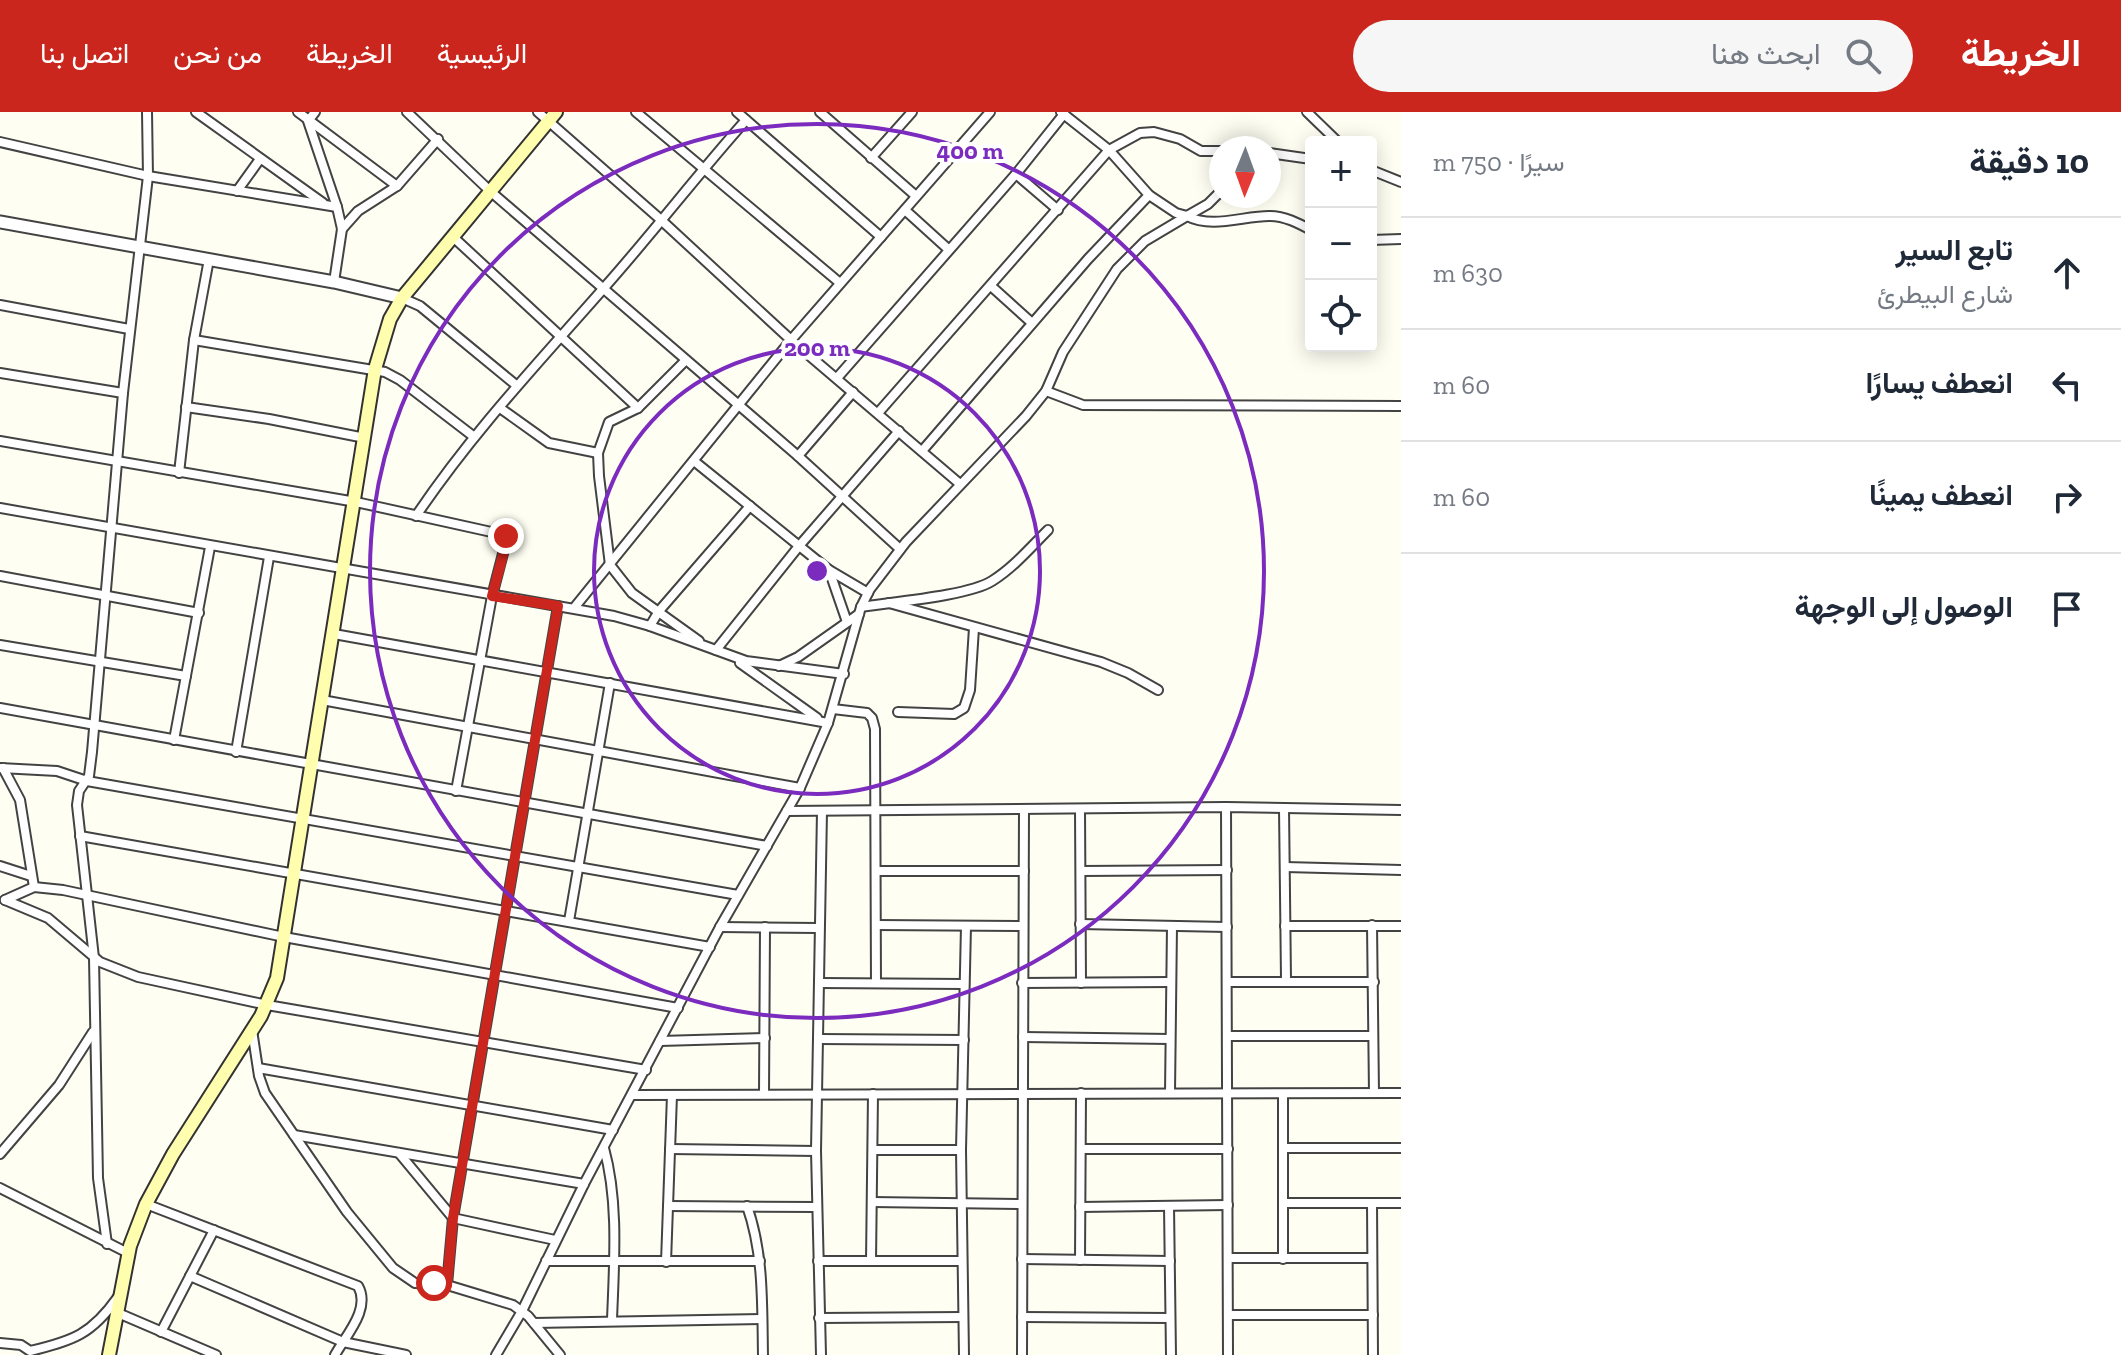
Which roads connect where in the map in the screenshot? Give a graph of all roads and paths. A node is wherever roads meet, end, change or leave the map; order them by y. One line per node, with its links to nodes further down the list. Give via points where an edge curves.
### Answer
1 (147, 112): 31 (street)
2 (196, 112): 27 (street)
3 (298, 112): 17 (street)
4 (315, 112): 17 (street)
5 (407, 112): 20 (street)
6 (538, 112): 15 (street)
7 (636, 112): 28 (street)
8 (737, 112): 16 (street)
9 (820, 112): 18 (street)
10 (840, 112): 18 (street)
11 (912, 112): 25 (street)
12 (990, 112): 37 (street)
13 (1307, 112): 19 (street)
14 (1062, 113): 22 (street); 30 (street)
15 (552, 117): 35 (main road); 44 (street)
16 (746, 120): 28 (street); 49 (street)
17 (308, 121): 33 (street); 40 (street)
18 (832, 123): 25 (street)
19 (1332, 136)
20 (438, 139): 33 (street); 35 (street)
21 (0, 142): 31 (street)
22 (1109, 150): 23 (street, via 1140,133 1154,132); 36 (street); 42 (street)
23 (1209, 151)
24 (1281, 155): 26 (street)
25 (871, 158): 37 (street)
26 (1305, 158)
27 (260, 159): 34 (street); 39 (street)
28 (704, 167): 44 (street); 56 (street)
29 (1377, 172): 32 (street)
30 (1016, 174): 42 (street); 53 (street)
31 (148, 176): 34 (street); 52 (street)
32 (1401, 182)
33 (397, 186): 47 (street, via 358,211)
34 (237, 191): 39 (street)
35 (490, 191): 48 (main road); 58 (street)
36 (1149, 195): 43 (street); 61 (street)
37 (916, 196): 41 (street)
38 (1209, 203): 43 (street)
39 (327, 206): 40 (street)
40 (337, 207): 47 (street)
41 (905, 210): 49 (street); 53 (street)
42 (1058, 210): 57 (street)
43 (1187, 216): 46 (street, via 1202,221 1284,217); 71 (street, via 1145,241 1117,269 1063,352)
44 (660, 219): 58 (street); 65 (street)
45 (0, 222): 52 (street)
46 (1305, 227)
47 (342, 229): 55 (street)
48 (452, 236): 59 (main road); 63 (street)
49 (881, 237): 56 (street)
50 (1401, 239): 51 (street)
51 (1377, 240)
52 (139, 247): 54 (street); 62 (street)
53 (948, 249): 69 (street)
54 (209, 259): 55 (street); 64 (street)
55 (334, 282): 59 (street)
56 (840, 283): 65 (street)
57 (991, 286): 61 (street); 79 (street)
58 (604, 288): 63 (street); 66 (street)
59 (402, 298): 67 (main road); 70 (street, via 420,306)
60 (0, 305): 62 (street)
61 (1032, 323): 84 (street)
62 (129, 329): 73 (street)
63 (559, 335): 70 (street); 78 (street)
64 (194, 340): 67 (street); 76 (street)
65 (791, 340): 69 (street); 74 (street)
66 (686, 360): 74 (street); 78 (street)
67 (375, 369): 81 (street, via 400,380); 82 (main road)
68 (0, 373): 73 (street)
69 (837, 378): 72 (street)
70 (516, 385): 77 (street)
71 (1046, 391): 75 (street, via 1083,405); 90 (street)
72 (853, 392): 79 (street); 86 (street)
73 (123, 393): 88 (street)
74 (740, 406): 86 (street); 87 (street)
75 (1401, 406)
76 (186, 407): 82 (street); 89 (street)
77 (500, 408): 81 (street); 85 (street, via 546,442)
78 (638, 408): 85 (street, via 609,422)
79 (878, 413): 80 (street)
80 (899, 431): 84 (street); 91 (street)
81 (473, 436): 95 (street)
82 (365, 438): 92 (main road)
83 (0, 441): 88 (street)
84 (922, 451): 90 (street)
85 (598, 453): 102 (street)
86 (798, 456): 91 (street)
87 (694, 461): 93 (street); 102 (street)
88 (118, 463): 89 (street); 96 (street)
89 (179, 473): 92 (street)
90 (960, 484): 100 (street)
91 (843, 496): 98 (street); 100 (street)
92 (356, 502): 95 (street); 103 (main road)
93 (750, 506): 98 (street); 113 (street)
94 (0, 508): 96 (street)
95 (416, 516): 108 (street, via 505,535)
96 (113, 529): 99 (street); 107 (street)
97 (1048, 530): 109 (street, via 986,584)
98 (799, 546): 104 (street); 120 (street)
99 (210, 547): 101 (street); 114 (street)
100 (900, 549): 106 (street)
101 (269, 557): 103 (street); 140 (street)
102 (610, 565): 111 (street); 113 (street, via 629,590)
103 (345, 570): 108 (street); 118 (main road)
104 (829, 570): 106 (street); 115 (street)
105 (0, 576): 107 (street)
106 (868, 593): 112 (street)
107 (107, 596): 114 (street); 123 (street)
108 (492, 596): 110 (street); 122 (street)
109 (889, 603): 112 (street); 117 (street)
110 (558, 606): 111 (street); 125 (street)
111 (574, 608): 116 (street)
112 (860, 610): 115 (street); 126 (street)
113 (659, 611): 116 (street); 120 (street)
114 (199, 613): 127 (street)
115 (847, 622): 124 (street)
116 (650, 626): 120 (street)
117 (974, 628): 129 (street, via 1101,662); 133 (street, via 964,708 954,714)
118 (334, 634): 122 (street); 130 (main road)
119 (0, 645): 123 (street)
120 (711, 648): 121 (street)
121 (732, 657): 124 (street); 134 (street)
122 (481, 661): 125 (street); 136 (street)
123 (101, 662): 127 (street); 135 (street)
124 (778, 666): 126 (street)
125 (548, 673): 128 (street); 137 (street)
126 (844, 674): 132 (street)
127 (186, 676): 138 (street)
128 (610, 683): 134 (street); 139 (street)
129 (1158, 690)
130 (322, 700): 136 (street); 141 (main road)
131 (0, 708): 135 (street)
132 (833, 709): 134 (street); 151 (street, via 865,712 872,718)
133 (898, 712)
134 (824, 722): 144 (street)
135 (94, 726): 138 (street); 143 (street)
136 (469, 727): 137 (street); 145 (street)
137 (536, 738): 139 (street); 146 (street)
138 (174, 740): 140 (street)
139 (598, 750): 144 (street); 155 (street)
140 (236, 752): 141 (street)
141 (312, 764): 145 (street); 156 (main road)
142 (1, 768): 143 (street, via 57,771); 169 (street, via 20,800)
143 (87, 781): 156 (street); 157 (street, via 77,798)
144 (800, 788): 153 (street)
145 (456, 791): 146 (street)
146 (525, 802): 155 (street); 159 (street)
147 (1226, 807): 148 (street); 150 (street); 163 (street)
148 (1284, 808): 152 (street); 162 (street)
149 (1024, 809): 150 (street); 151 (street); 166 (street)
150 (1080, 809): 167 (street)
151 (877, 810): 154 (street); 165 (street)
152 (1401, 810)
153 (787, 811): 154 (street); 158 (street)
154 (822, 811): 187 (street)
155 (588, 813): 158 (street); 161 (street)
156 (303, 819): 159 (street); 168 (main road)
157 (80, 836): 168 (street); 171 (street)
158 (767, 846): 172 (street)
159 (514, 856): 161 (street); 174 (street)
160 (0, 866): 169 (street)
161 (577, 866): 172 (street); 175 (street)
162 (1285, 867): 164 (street); 182 (street)
163 (1227, 870): 167 (street); 186 (street)
164 (1401, 870)
165 (876, 871): 166 (street); 177 (street)
166 (1024, 871): 180 (street)
167 (1081, 871): 176 (street)
168 (294, 874): 174 (street); 188 (main road)
169 (31, 876): 170 (street)
170 (34, 887): 171 (street); 173 (street)
171 (88, 894): 188 (street); 190 (street)
172 (738, 895): 184 (street)
173 (3, 899): 190 (street, via 48,918)
174 (504, 912): 175 (street); 191 (street)
175 (569, 921): 189 (street)
176 (1080, 924): 181 (street); 199 (street)
177 (876, 925): 179 (street); 197 (street)
178 (1372, 925): 182 (street); 183 (street); 195 (street)
179 (966, 926): 180 (street); 200 (street)
180 (1023, 926): 198 (street)
181 (1172, 926): 186 (street); 193 (street)
182 (1285, 926): 192 (street)
183 (1401, 926)
184 (720, 927): 185 (street); 189 (street)
185 (765, 927): 187 (street); 208 (street)
186 (1227, 927): 194 (street)
187 (818, 928): 196 (street)
188 (284, 937): 191 (street); 201 (main road)
189 (710, 947): 202 (street)
190 (94, 958): 201 (street, via 138,977); 204 (street)
191 (494, 974): 202 (street); 213 (street)
192 (1286, 980): 194 (street); 195 (street)
193 (1170, 982): 199 (street); 210 (street)
194 (1228, 982): 205 (street)
195 (1374, 982): 206 (street)
196 (820, 983): 197 (street); 209 (street)
197 (876, 983): 200 (street)
198 (1022, 983): 199 (street); 207 (street)
199 (1081, 983)
200 (964, 984): 211 (street)
201 (267, 1005): 203 (main road); 213 (street)
202 (678, 1008): 212 (street)
203 (252, 1030): 214 (street); 250 (main road)
204 (94, 1031): 242 (street, via 59,1085); 262 (street, via 99,1193)
205 (1228, 1036): 206 (street); 225 (street)
206 (1373, 1036): 219 (street)
207 (1023, 1037): 210 (street); 216 (street)
208 (765, 1038): 212 (street); 221 (street)
209 (819, 1039): 211 (street); 222 (street)
210 (1170, 1039): 218 (street)
211 (964, 1040): 224 (street)
212 (660, 1041): 215 (street)
213 (484, 1043): 215 (street); 229 (street)
214 (258, 1068): 229 (street); 231 (street, via 265,1093)
215 (646, 1070): 226 (street)
216 (1022, 1093): 217 (street); 224 (street); 252 (street)
217 (1081, 1093): 218 (street); 236 (street)
218 (1170, 1093): 225 (street)
219 (1374, 1093): 220 (street); 228 (street)
220 (1401, 1093)
221 (764, 1094): 222 (street); 227 (street)
222 (819, 1094): 223 (street); 240 (street)
223 (873, 1094): 224 (street); 238 (street)
224 (963, 1094): 239 (street)
225 (1228, 1094): 228 (street); 237 (street)
226 (632, 1095): 227 (street); 230 (street)
227 (672, 1095): 235 (street)
228 (1283, 1095): 233 (street)
229 (473, 1106): 230 (street); 243 (street)
230 (613, 1130): 232 (street)
231 (294, 1135): 241 (street); 278 (street, via 393,1268 415,1283)
232 (604, 1148): 244 (street); 275 (street)
233 (1283, 1148): 234 (street); 247 (street)
234 (1401, 1148)
235 (670, 1149): 240 (street); 254 (street)
236 (1081, 1149): 237 (street); 258 (street)
237 (1228, 1149): 253 (street)
238 (873, 1150): 239 (street); 246 (street)
239 (961, 1150): 251 (street)
240 (816, 1151): 257 (street)
241 (399, 1153): 243 (street); 259 (street)
242 (0, 1154)
243 (463, 1162): 244 (street); 259 (street)
244 (584, 1184): 261 (street)
245 (0, 1188): 262 (street)
246 (872, 1202): 251 (street); 272 (street)
247 (1283, 1203): 248 (street); 267 (street)
248 (1372, 1203): 249 (street); 265 (street)
249 (1401, 1203)
250 (146, 1204): 260 (street); 263 (main road)
251 (961, 1204): 252 (street); 273 (street)
252 (1021, 1204): 266 (street)
253 (1228, 1205): 256 (street); 264 (street)
254 (668, 1206): 255 (street); 276 (street)
255 (747, 1206): 257 (street); 270 (street)
256 (1169, 1206): 258 (street); 274 (street)
257 (817, 1207): 271 (street)
258 (1080, 1207): 268 (street)
259 (453, 1218): 261 (street); 278 (street)
260 (214, 1230): 277 (street); 292 (street, via 358,1286 362,1307)
261 (555, 1240): 269 (street)
262 (107, 1244): 263 (street)
263 (128, 1253): 279 (main road)
264 (1228, 1258): 267 (street); 282 (street)
265 (1372, 1258): 267 (street); 283 (street)
266 (1022, 1259): 268 (street); 285 (street)
267 (1283, 1259)
268 (1080, 1260): 274 (street)
269 (546, 1261): 275 (street); 280 (street)
270 (760, 1261): 276 (street); 288 (street)
271 (818, 1261): 272 (street); 286 (street)
272 (871, 1261): 273 (street)
273 (962, 1261): 284 (street)
274 (1170, 1261): 287 (street)
275 (614, 1262): 276 (street); 289 (street)
276 (666, 1262)
277 (190, 1276): 291 (street); 292 (street)
278 (447, 1285): 280 (street)
279 (121, 1292): 281 (main road); 294 (street, via 87,1331)
280 (522, 1311): 290 (street); 299 (street)
281 (118, 1313): 291 (street); 295 (main road)
282 (1228, 1315): 283 (street); 306 (street)
283 (1373, 1315): 307 (street)
284 (963, 1317): 286 (street); 303 (street)
285 (1022, 1317): 287 (street); 304 (street)
286 (819, 1318): 302 (street)
287 (1170, 1318): 305 (street)
288 (762, 1319): 289 (street); 301 (street)
289 (612, 1320): 290 (street)
290 (534, 1323): 300 (street)
291 (161, 1332): 296 (street)
292 (343, 1342): 297 (street); 298 (street)
293 (0, 1343): 294 (street, via 21,1345)
294 (31, 1353)
295 (109, 1355)
296 (216, 1355)
297 (335, 1355)
298 (406, 1355)
299 (496, 1355)
300 (560, 1355)
301 (763, 1355)
302 (821, 1355)
303 (964, 1355)
304 (1022, 1355)
305 (1171, 1355)
306 (1228, 1355)
307 (1373, 1355)

